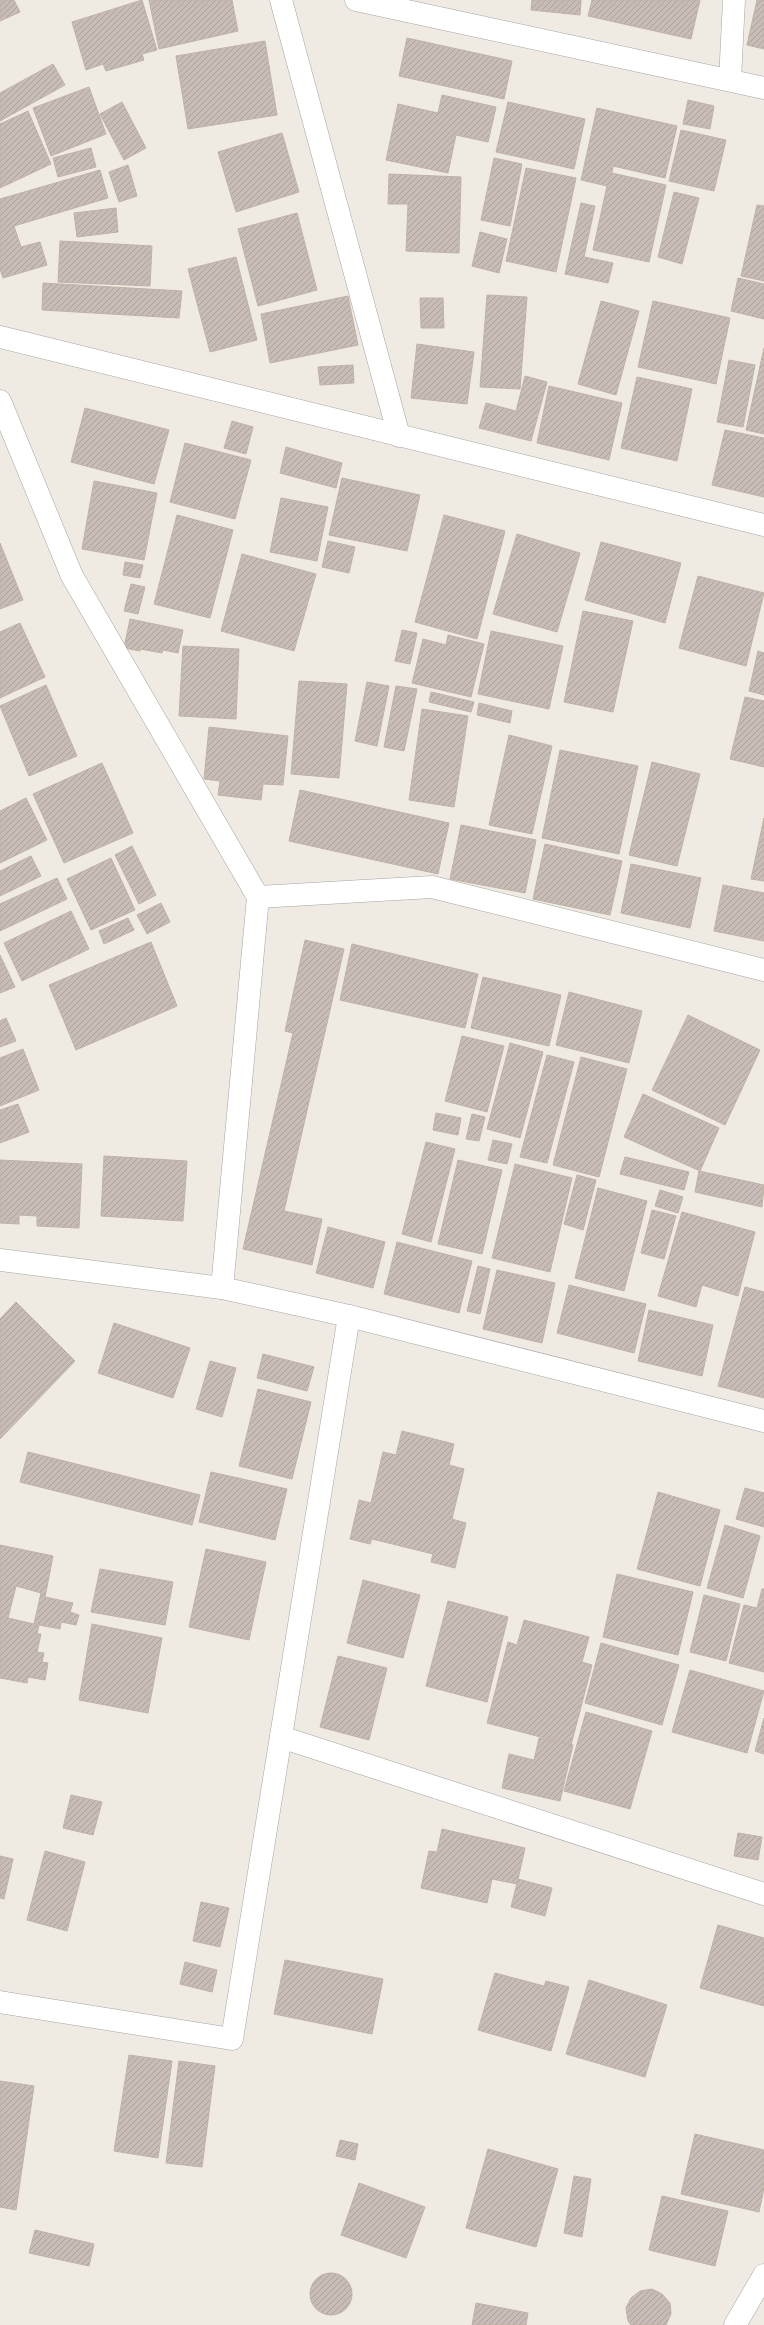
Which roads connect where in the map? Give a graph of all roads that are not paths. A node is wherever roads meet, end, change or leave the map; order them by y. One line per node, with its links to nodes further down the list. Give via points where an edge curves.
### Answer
1 (281, 0): 8 (street)
2 (356, 0): 4 (street)
3 (734, 0): 4 (street)
4 (730, 80): 5 (street)
5 (764, 88)
6 (0, 338): 8 (street)
7 (0, 401): 10 (street, via 72,576)
8 (399, 436): 9 (street)
9 (764, 525)
10 (258, 897): 11 (street, via 432,887); 13 (street)
11 (764, 970)
12 (0, 1260): 13 (street)
13 (222, 1288): 14 (street)
14 (349, 1316): 15 (street); 16 (street)
15 (764, 1422)
16 (281, 1737): 17 (street); 18 (street, via 232,2039)
17 (764, 1894)
18 (0, 2002)
19 (764, 2275): 20 (street)
20 (735, 2325)

